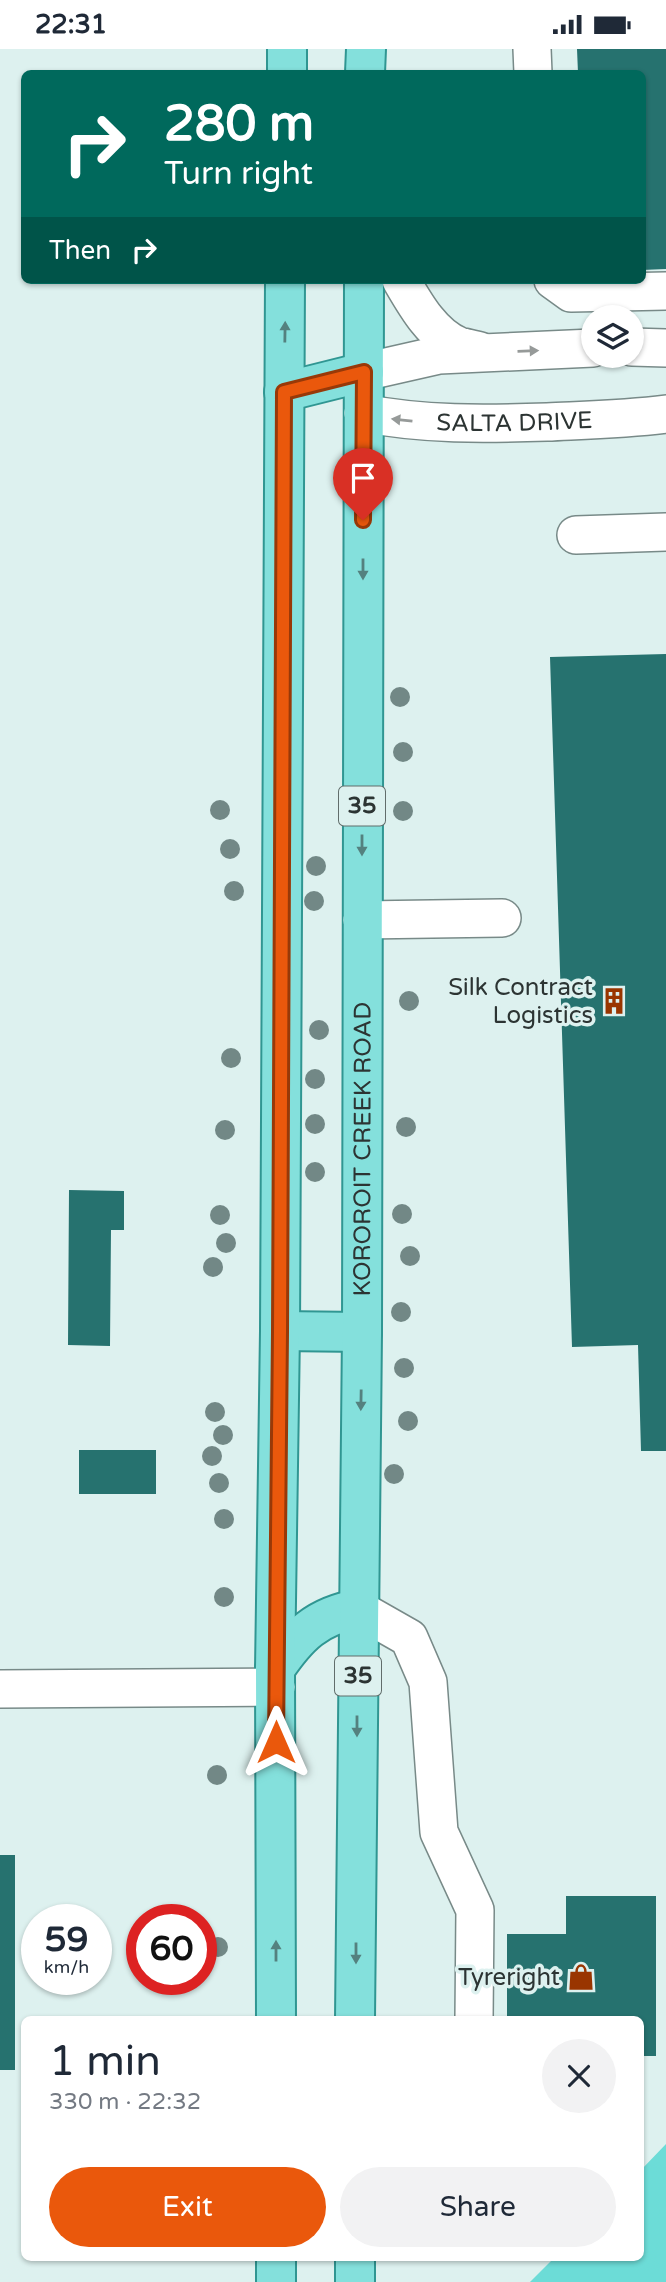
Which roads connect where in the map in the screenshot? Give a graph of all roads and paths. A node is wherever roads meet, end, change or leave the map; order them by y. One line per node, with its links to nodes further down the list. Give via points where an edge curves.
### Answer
1 (287, 49): 4 (main road)
2 (366, 49): 5 (main road)
3 (532, 49): 6 (street)
4 (287, 70)
5 (365, 70)
6 (533, 70)
7 (285, 284): 17 (main road, one-way to 7)
8 (364, 284): 16 (main road, KOROROIT CREEK ROAD / 35)
9 (403, 284): 15 (street, via 435,328 457,345)
10 (559, 284): 11 (street, via 571,293)
11 (666, 291)
12 (644, 347): 14 (street)
13 (581, 348): 15 (street, one-way to 13)
14 (666, 348)
15 (484, 352): 16 (street, via 439,355)
16 (364, 372): 17 (main road); 18 (main road, KOROROIT CREEK ROAD / 35)
17 (284, 392): 18 (main road); 24 (main road)
18 (363, 413): 19 (street, SALTA DRIVE, one-way to 18, via 473,424 396,420); 23 (main road, KOROROIT CREEK ROAD / 35, one-way to 23)
19 (666, 414)
20 (666, 532): 21 (street)
21 (576, 535)
22 (502, 918): 23 (street)
23 (362, 920): 25 (main road, KOROROIT CREEK ROAD / 35)
24 (280, 1332): 25 (main road); 27 (main road)
25 (362, 1332): 26 (main road, KOROROIT CREEK ROAD / 35, one-way to 26)
26 (358, 1609): 27 (main road, via 339,1612 301,1634); 30 (main road, KOROROIT CREEK ROAD / 35, one-way to 30); 31 (street, via 409,1638 428,1682 439,1832 475,1910)
27 (275, 1678): 28 (street); 29 (main road, one-way to 27)
28 (0, 1689)
29 (276, 2016)
30 (355, 2016)
31 (474, 2016)
32 (276, 2261): 34 (main road)
33 (355, 2261): 35 (main road)
34 (276, 2282)
35 (355, 2282)

